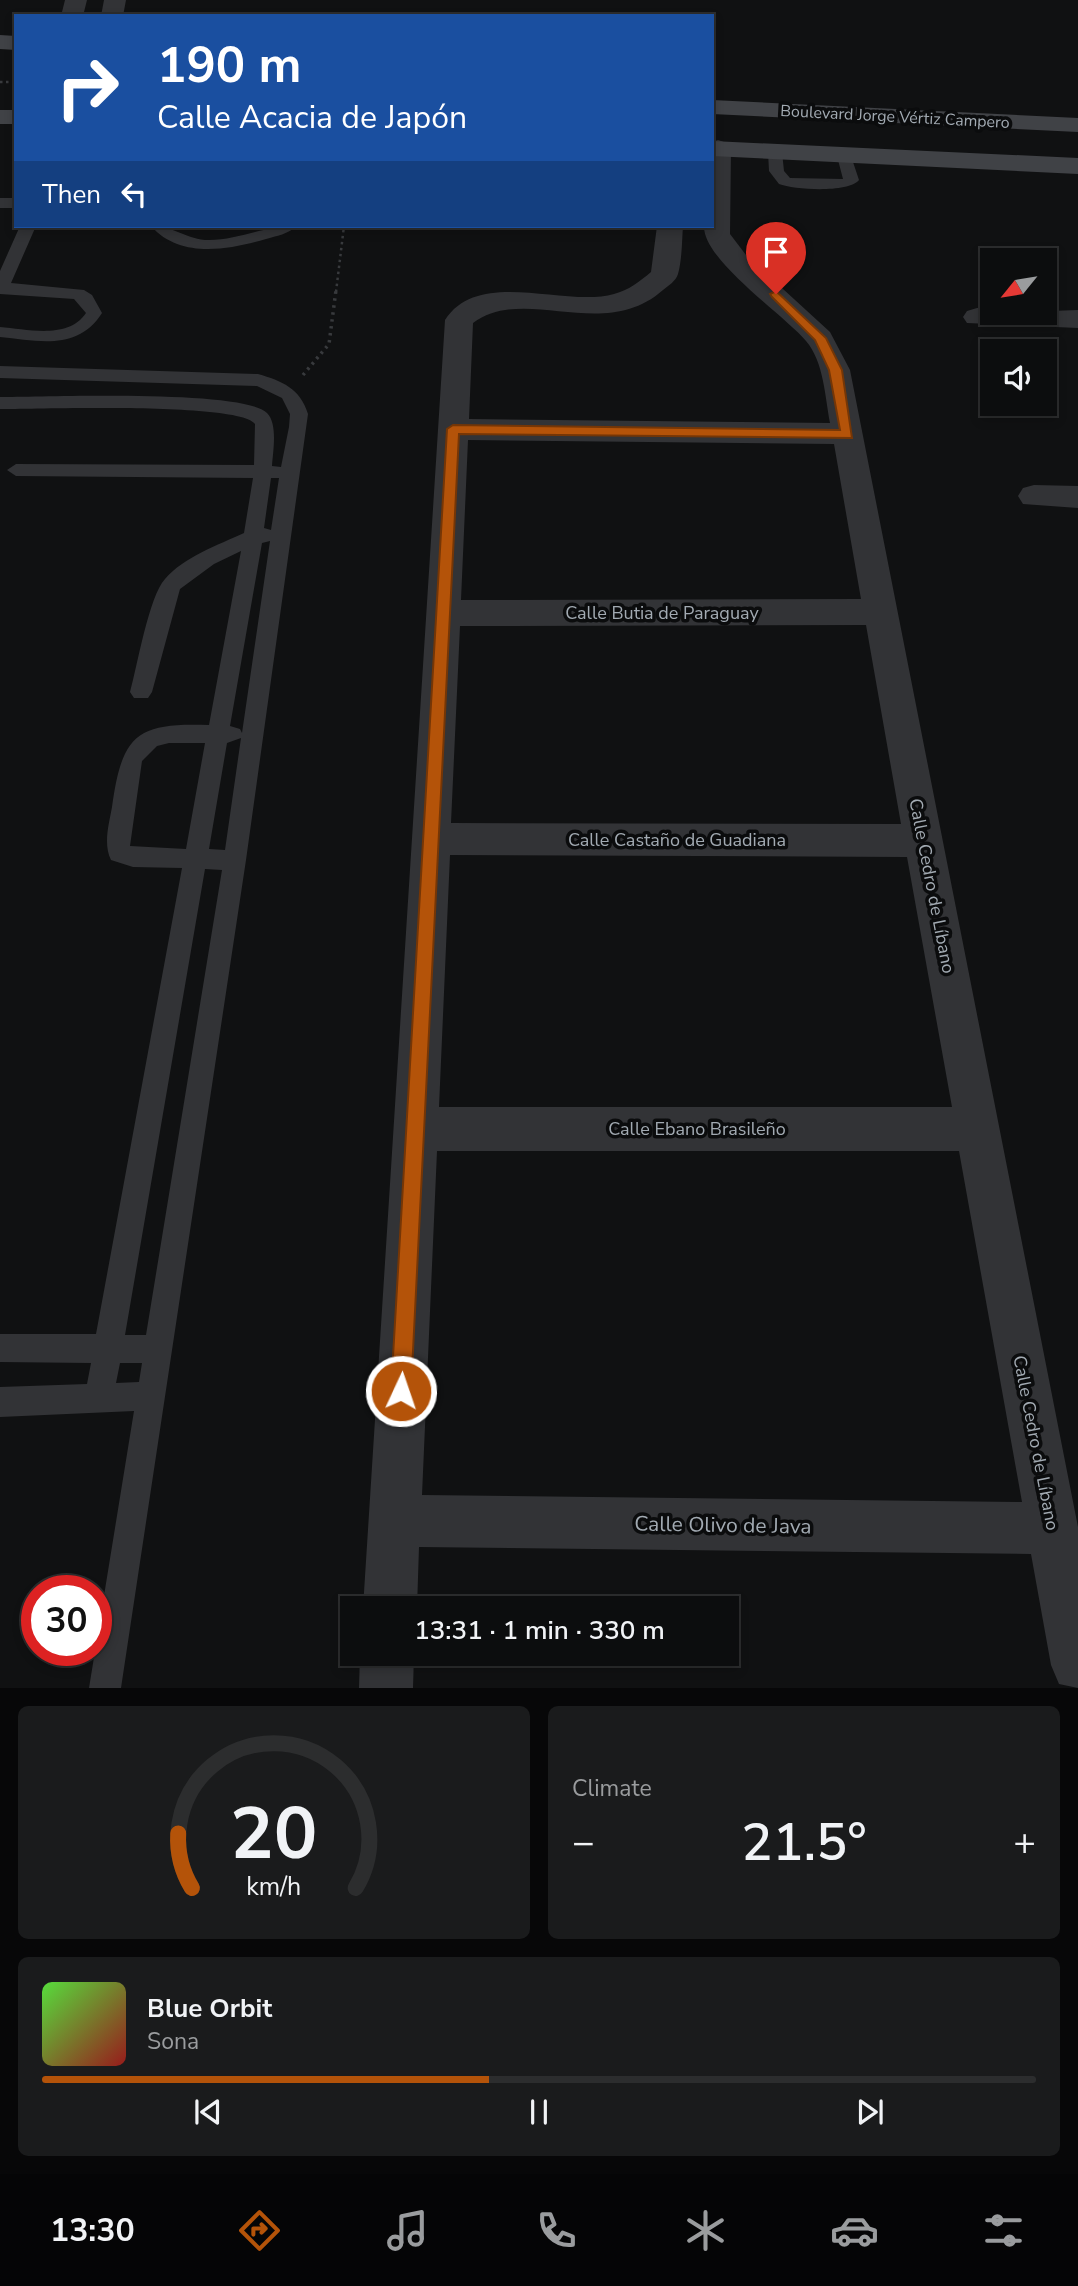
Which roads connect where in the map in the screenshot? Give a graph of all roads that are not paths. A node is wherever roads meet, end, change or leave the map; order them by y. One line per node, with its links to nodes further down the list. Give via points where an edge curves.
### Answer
1 (714, 107): 2 (main road, Boulevard Jorge Vértiz Campero)
2 (840, 113): 3 (main road, via 807,120); 4 (main road, Boulevard Jorge Vértiz Campero)
3 (714, 118)
4 (1073, 126)
5 (715, 148): 6 (main road); 11 (street)
6 (1078, 166)
7 (26, 228): 12 (lane)
8 (162, 228): 9 (lane, via 187,243 211,244)
9 (283, 228)
10 (670, 229): 11 (street); 23 (street, via 664,275 641,295 621,302 572,306 498,300 468,309 459,320)
11 (717, 234): 24 (street, Calle Cedro de Líbano, via 736,261 820,338 835,370)
12 (7, 251): 13 (lane)
13 (0, 288): 16 (lane, via 78,294 94,313 82,329 66,334)
14 (978, 317): 15 (street)
15 (1078, 319)
16 (0, 332)
17 (0, 372): 18 (lane)
18 (155, 376): 19 (lane, via 258,380); 20 (lane)
19 (289, 392): 22 (lane); 26 (lane, via 300,418)
20 (148, 402): 21 (lane); 22 (lane, via 230,407)
21 (0, 403)
22 (261, 417): 27 (lane)
23 (453, 429): 24 (street); 33 (street)
24 (848, 435): 32 (street, Calle Cedro de Líbano)
25 (16, 470): 27 (lane)
26 (289, 471): 27 (lane); 30 (lane)
27 (263, 473): 31 (lane)
28 (1034, 496): 29 (street)
29 (1078, 497)
30 (282, 532): 31 (lane); 36 (lane)
31 (253, 537): 34 (lane, via 207,559 173,584 164,602); 35 (lane)
32 (881, 612): 33 (street, Calle Butia de Paraguay); 38 (street, Calle Cedro de Líbano)
33 (443, 613): 37 (street)
34 (141, 692)
35 (219, 734): 36 (lane); 39 (lane); 39 (lane, via 158,733 132,752 119,853)
36 (252, 736): 40 (lane)
37 (431, 839): 38 (street, Calle Castaño de Guadiana); 41 (street)
38 (923, 841): 42 (street, Calle Cedro de Líbano)
39 (198, 860): 40 (lane); 45 (lane)
40 (234, 860): 44 (lane)
41 (415, 1129): 42 (street, Calle Ebano Brasileño); 49 (street)
42 (978, 1129): 50 (street, Calle Cedro de Líbano)
43 (0, 1348): 45 (lane)
44 (158, 1349): 45 (lane); 46 (lane)
45 (107, 1350): 47 (lane)
46 (151, 1396): 47 (lane); 54 (lane)
47 (99, 1398): 48 (lane)
48 (0, 1402)
49 (394, 1521): 50 (street, Calle Olivo de Java); 51 (street)
50 (1052, 1528): 52 (street, Calle Cedro de Líbano)
51 (391, 1596)
52 (1078, 1665)
53 (387, 1666): 55 (street)
54 (105, 1688)
55 (386, 1688)

